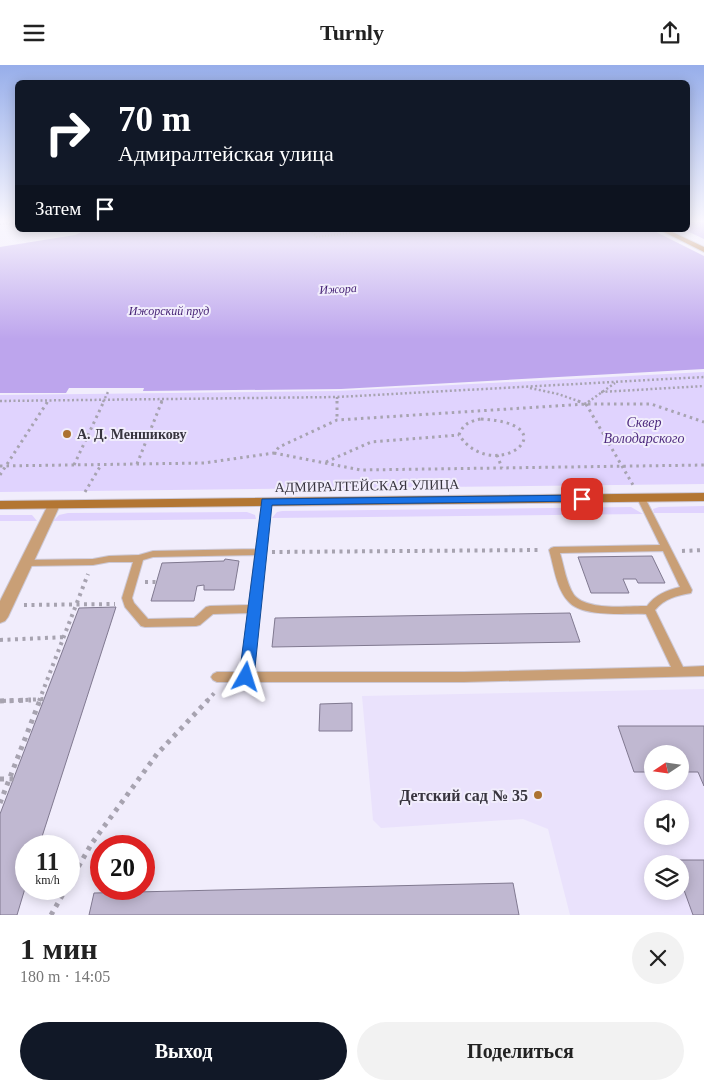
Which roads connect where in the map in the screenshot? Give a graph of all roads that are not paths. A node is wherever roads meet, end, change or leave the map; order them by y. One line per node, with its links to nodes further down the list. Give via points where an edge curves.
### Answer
1 (638, 493): 2 (street, АДМИРАЛТЕЙСКАЯ УЛИЦА); 3 (street, АДМИРАЛТЕЙСКАЯ УЛИЦА); 6 (lane)
2 (704, 497)
3 (266, 502): 5 (street, АДМИРАЛТЕЙСКАЯ УЛИЦА); 7 (lane)
4 (0, 505): 5 (street, АДМИРАЛТЕЙСКАЯ УЛИЦА)
5 (54, 505): 9 (street)
6 (666, 547): 12 (lane, via 688,590 676,591 654,602); 12 (lane, via 554,550 568,592 576,603 596,608)
7 (260, 553): 8 (lane, via 153,554); 11 (lane)
8 (139, 558): 9 (lane); 11 (lane, via 127,598 145,623 196,622 210,609)
9 (26, 563): 10 (street)
10 (4, 606)
11 (254, 609): 16 (lane)
12 (650, 610): 13 (lane)
13 (679, 671): 14 (lane); 16 (lane, via 464,677)
14 (704, 671)
15 (216, 677): 16 (lane)
16 (246, 677)

